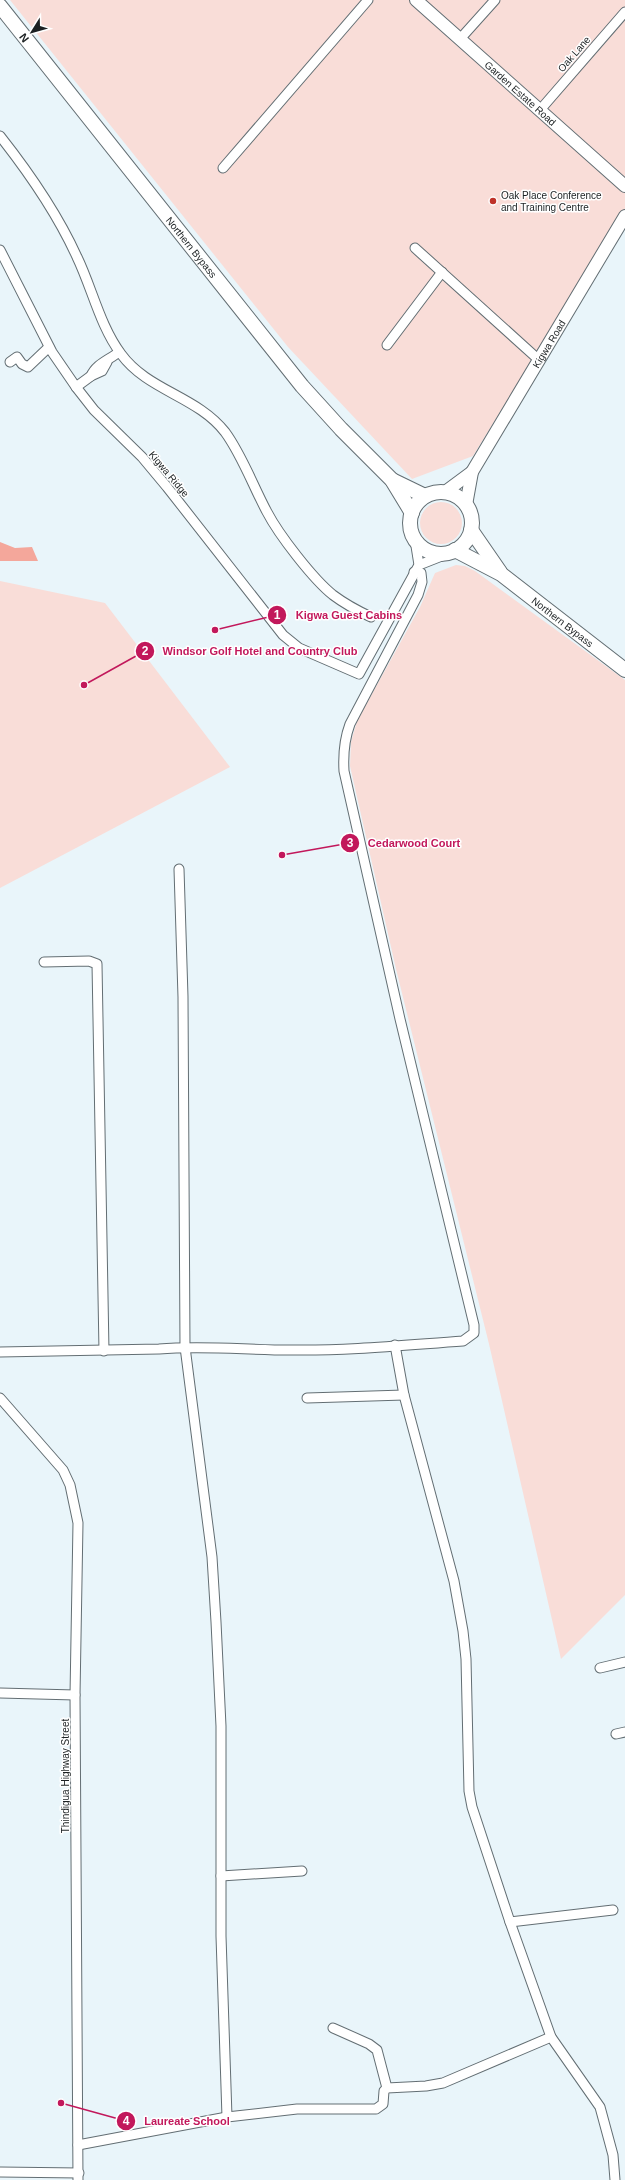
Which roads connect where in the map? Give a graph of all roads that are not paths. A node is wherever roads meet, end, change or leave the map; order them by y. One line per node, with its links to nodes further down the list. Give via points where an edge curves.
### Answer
1 (368, 0): 9 (street)
2 (416, 0): 6 (street, Garden Estate Road)
3 (495, 0): 6 (street)
4 (0, 6): 22 (main road, Northern Bypass, via 302,386 340,429)
5 (625, 12): 7 (street, Oak Lane)
6 (460, 39): 7 (street, Garden Estate Road)
7 (540, 110): 10 (street, Garden Estate Road)
8 (0, 136): 17 (street, via 45,198 64,230)
9 (223, 168)
10 (625, 186)
11 (625, 216): 18 (street, Kigwa Road)
12 (415, 248): 14 (street)
13 (0, 250): 16 (street, Kigwa Ridge)
14 (442, 272): 15 (street); 18 (street)
15 (386, 345)
16 (49, 347): 19 (street, via 28,367 17,357); 20 (street, Kigwa Ridge)
17 (119, 352): 20 (street, via 106,362 102,371); 32 (street, via 149,381 196,405 214,418 226,433 267,513 291,548 332,594)
18 (539, 360): 21 (street, Kigwa Road)
19 (10, 362)
20 (76, 387): 30 (street, Kigwa Ridge, via 102,419 142,457 283,635 299,648 359,674)
21 (472, 472): 23 (street); 25 (street)
22 (392, 480): 24 (main road); 26 (main road)
23 (445, 492): 24 (main road); 25 (main road, via 459,497)
24 (425, 496): 26 (main road)
25 (466, 505): 27 (main road, via 472,517)
26 (412, 513): 28 (main road, via 411,528)
27 (471, 530): 29 (main road, via 466,542); 31 (main road)
28 (415, 540): 29 (main road, via 425,550 434,553); 30 (street)
29 (454, 551): 30 (street); 31 (main road)
30 (416, 568): 36 (street, via 422,577 418,595 344,738 344,771 474,1332 463,1341)
31 (501, 574): 33 (main road, Northern Bypass)
32 (371, 617)
33 (625, 670)
34 (180, 869): 37 (street)
35 (44, 962): 38 (street, via 90,961 97,964)
36 (395, 1345): 37 (street, via 291,1350); 40 (street)
37 (185, 1347): 38 (street); 48 (street, via 212,1557 221,1726)
38 (104, 1351): 39 (street)
39 (0, 1352)
40 (404, 1395): 42 (street); 50 (street, via 454,1581 463,1632 469,1791 472,1807)
41 (0, 1398): 46 (street, Thindigua Highway Street, via 63,1470 76,1505 78,1523)
42 (307, 1398)
43 (625, 1662): 44 (street)
44 (600, 1668)
45 (0, 1693): 46 (street)
46 (75, 1695): 55 (street, Thindigua Highway Street)
47 (302, 1871): 48 (street)
48 (221, 1876): 54 (street)
49 (614, 1910): 50 (street)
50 (510, 1922): 52 (street)
51 (333, 2028): 53 (street, via 377,2050)
52 (551, 2037): 53 (street, via 443,2083); 58 (street, via 600,2107 614,2155)
53 (387, 2088): 54 (street, via 384,2091 383,2104 376,2109 297,2109)
54 (227, 2117): 55 (street)
55 (78, 2145): 57 (street, Thindigua Highway Street)
56 (0, 2172): 57 (street)
57 (78, 2176)
58 (615, 2180)

